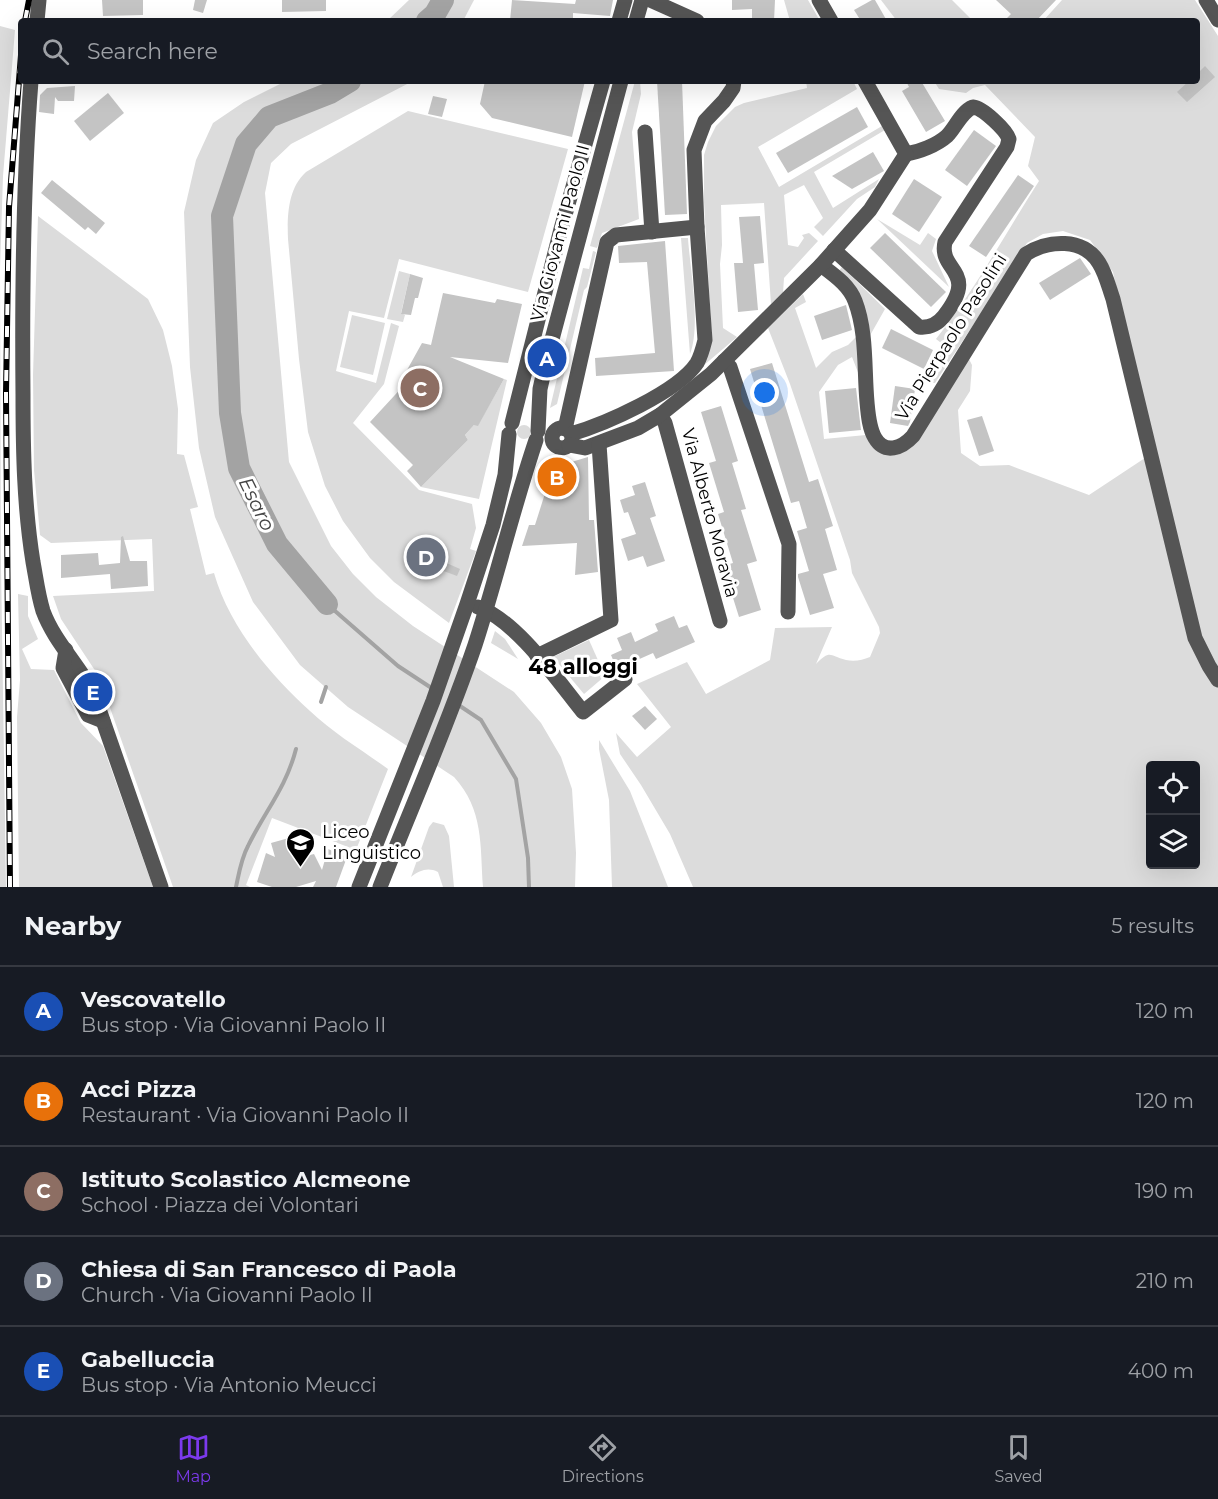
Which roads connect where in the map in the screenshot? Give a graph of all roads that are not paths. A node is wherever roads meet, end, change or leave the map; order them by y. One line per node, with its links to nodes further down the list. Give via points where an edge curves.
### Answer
1 (39, 0): 7 (street)
2 (625, 0): 8 (street)
3 (642, 0): 9 (street)
4 (650, 0): 10 (street)
5 (819, 0): 11 (street)
6 (1206, 0): 12 (street)
7 (36, 18)
8 (620, 18)
9 (637, 18)
10 (689, 18)
11 (829, 18)
12 (1218, 20)
13 (31, 84): 39 (street, via 22,310 28,534 43,610 53,632 88,682)
14 (602, 84): 27 (street, Via Giovanni Paolo II)
15 (620, 84): 25 (street, Via Giovanni Paolo II)
16 (734, 84): 20 (street, via 724,101 705,120 694,150)
17 (867, 84): 19 (street)
18 (645, 132): 21 (street)
19 (906, 154): 22 (street, via 870,210); 22 (street, via 916,153 945,137 973,107 982,110 1010,139 945,242 944,254 959,282 950,308 940,321 919,327)
20 (697, 227): 21 (street); 29 (street, via 705,340 696,364 661,393 598,426)
21 (652, 232): 29 (street, via 616,235 607,242)
22 (834, 250): 23 (street)
23 (821, 265): 24 (street); 38 (street, Via Pierpaolo Pasolini, via 851,291 856,303 872,429 880,443 896,448 913,436 1026,254 1039,246 1071,244 1099,262 1113,299 1196,638)
24 (724, 362): 26 (street); 34 (street, via 730,367 789,544)
25 (540, 389): 28 (street, Via Giovanni Paolo II); 29 (street, via 545,416)
26 (660, 415): 30 (street); 35 (street, Via Alberto Moravia)
27 (510, 429): 28 (street, via 520,418 530,419); 28 (street, via 513,442 520,447 530,446); 33 (street, Via Giovanni Paolo II, via 493,525)
28 (537, 435): 31 (street, Via Giovanni Paolo II)
29 (563, 437): 30 (street, via 585,448); 31 (street, via 541,453)
30 (598, 444): 36 (street, via 611,620)
31 (523, 480): 32 (street, Via Giovanni Paolo II)
32 (486, 610): 33 (street); 36 (street, via 507,624); 41 (street, Via Giovanni Paolo II, via 448,718)
33 (464, 611): 40 (street, Via Giovanni Paolo II, via 433,701)
34 (788, 612)
35 (720, 621)
36 (537, 656): 37 (street, via 583,712)
37 (625, 678)
38 (1218, 680)
39 (161, 887)
40 (359, 887)
41 (380, 887)

